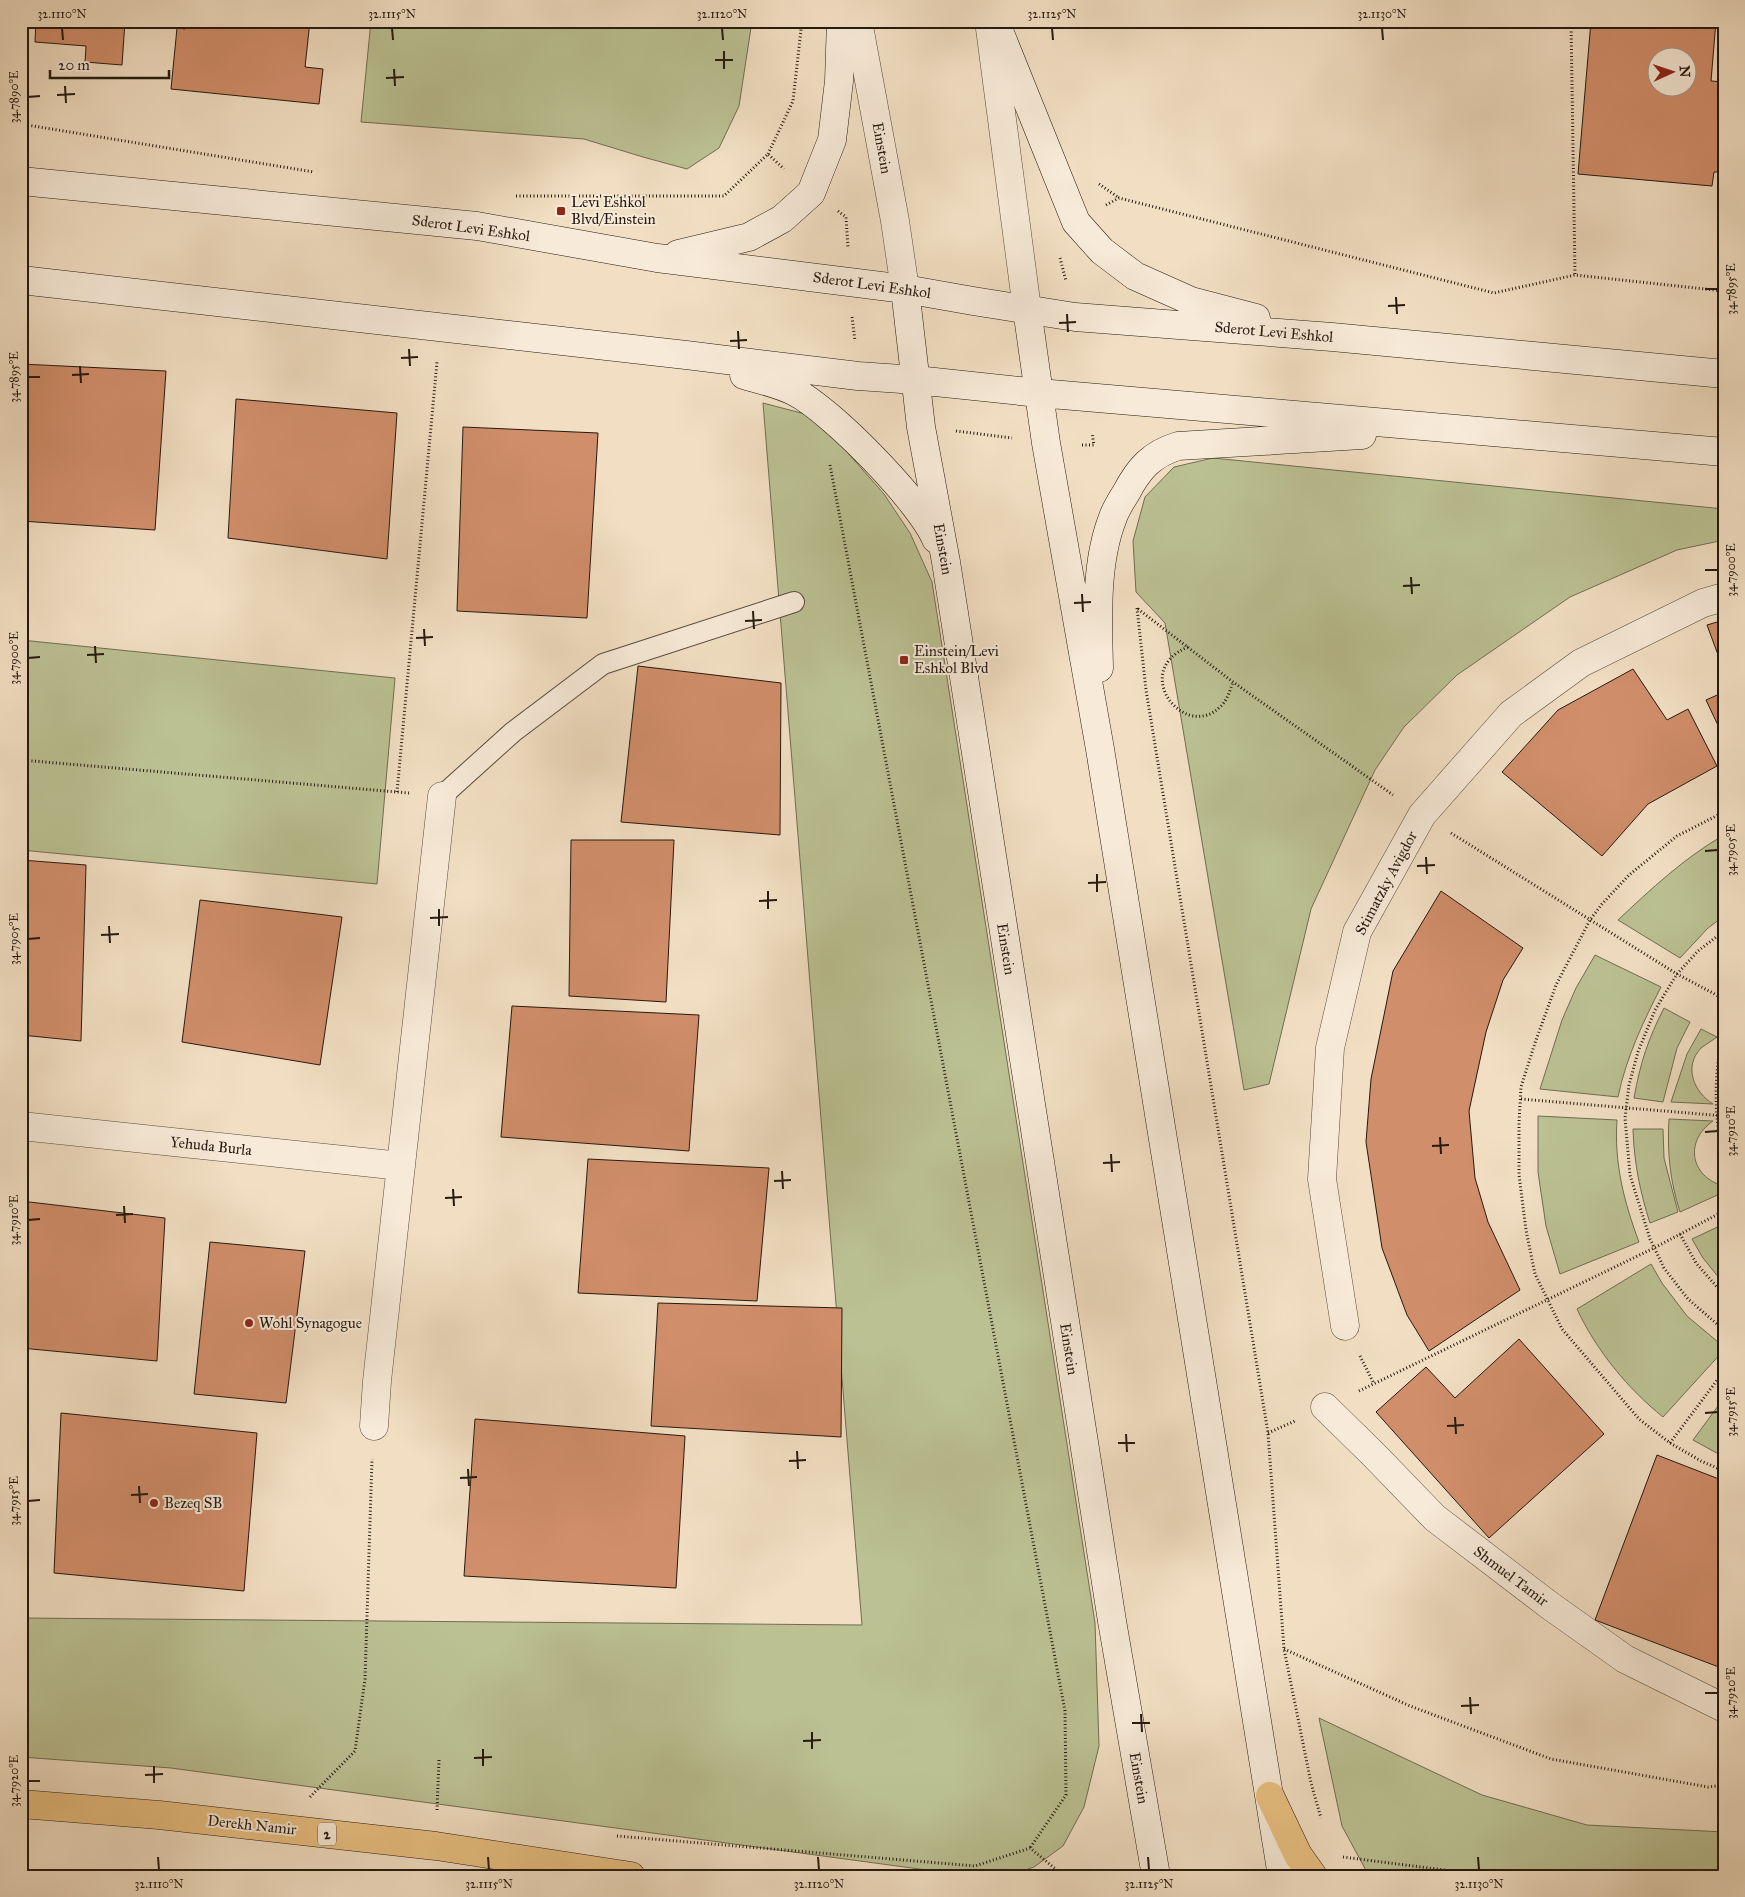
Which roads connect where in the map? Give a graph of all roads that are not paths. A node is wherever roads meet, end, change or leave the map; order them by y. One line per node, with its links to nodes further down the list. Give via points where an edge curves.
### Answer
1 (841, 21): 6 (street, via 839,81 832,140 811,193 782,219 749,237)
2 (858, 21): 8 (street, Einstein)
3 (989, 21): 9 (street)
4 (995, 21): 10 (street, via 1076,222 1102,251 1135,276 1191,301)
5 (21, 181): 6 (street, Sderot Levi Eshkol, via 477,226)
6 (657, 258): 8 (street, Sderot Levi Eshkol)
7 (21, 280): 11 (street)
8 (905, 289): 9 (street, Sderot Levi Eshkol); 13 (street, Einstein)
9 (1027, 309): 10 (street, Sderot Levi Eshkol, via 1075,317); 14 (street)
10 (1332, 337): 12 (street, Sderot Levi Eshkol)
11 (686, 355): 13 (street); 17 (street, via 794,391 810,401 857,443 917,508)
12 (1724, 374)
13 (916, 380): 14 (street); 17 (street, Einstein, via 921,426)
14 (1039, 393): 15 (street); 20 (street)
15 (1460, 430): 16 (street); 20 (street, via 1178,446 1162,451 1144,465 1112,519 1101,562 1098,627)
16 (1724, 452)
17 (946, 562): 31 (street, Einstein, via 1110,1611)
18 (1724, 597): 24 (street, Stimatzky Avigdor, via 1703,603 1581,663 1510,714 1422,815 1357,932 1330,1048 1322,1179)
19 (794, 602): 21 (lane, via 602,664 513,732)
20 (1100, 749): 28 (street)
21 (442, 796): 23 (street)
22 (21, 1126): 23 (street, Yehuda Burla)
23 (401, 1166): 26 (street)
24 (1345, 1326)
25 (1325, 1407): 27 (street, Shmuel Tamir, via 1434,1518 1549,1605 1625,1659)
26 (374, 1426)
27 (1724, 1708)
28 (1270, 1796): 32 (street); 33 (highway, via 1298,1855)
29 (21, 1804): 30 (highway, Derekh Namir / 2, via 159,1815 436,1846)
30 (630, 1876)
31 (1156, 1876)
32 (1282, 1876)
33 (1313, 1876)

